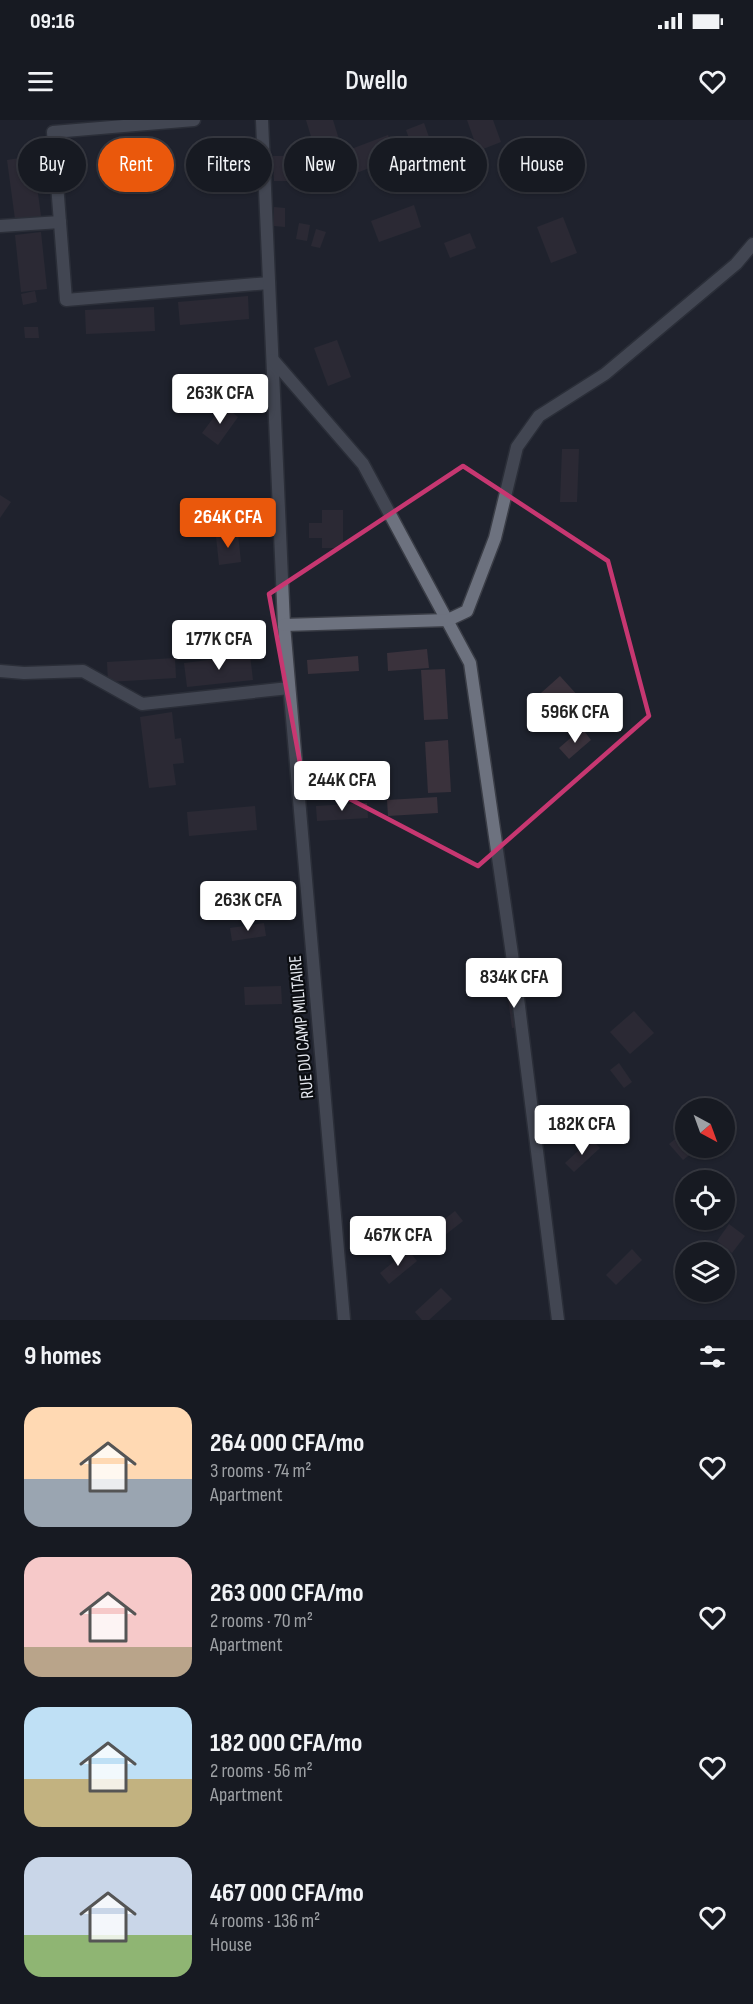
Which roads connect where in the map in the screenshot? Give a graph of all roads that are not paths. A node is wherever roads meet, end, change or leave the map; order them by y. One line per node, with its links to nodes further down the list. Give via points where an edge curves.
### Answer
1 (194, 120): 3 (street, via 53,132)
2 (262, 120): 6 (street, RUE DU CAMP MILITAIRE)
3 (60, 222): 4 (street); 6 (street, via 66,300)
4 (0, 226)
5 (753, 244): 8 (street, via 736,264 605,374 539,416 518,447 495,538 466,611)
6 (269, 283): 7 (street, RUE DU CAMP MILITAIRE)
7 (273, 360): 8 (street, via 363,464); 9 (street, RUE DU CAMP MILITAIRE)
8 (448, 620): 9 (street); 13 (street, via 470,663 516,982)
9 (284, 625): 11 (street, RUE DU CAMP MILITAIRE)
10 (0, 671): 11 (street, via 82,671 142,704)
11 (289, 688): 12 (street, RUE DU CAMP MILITAIRE)
12 (345, 1320)
13 (558, 1320)

